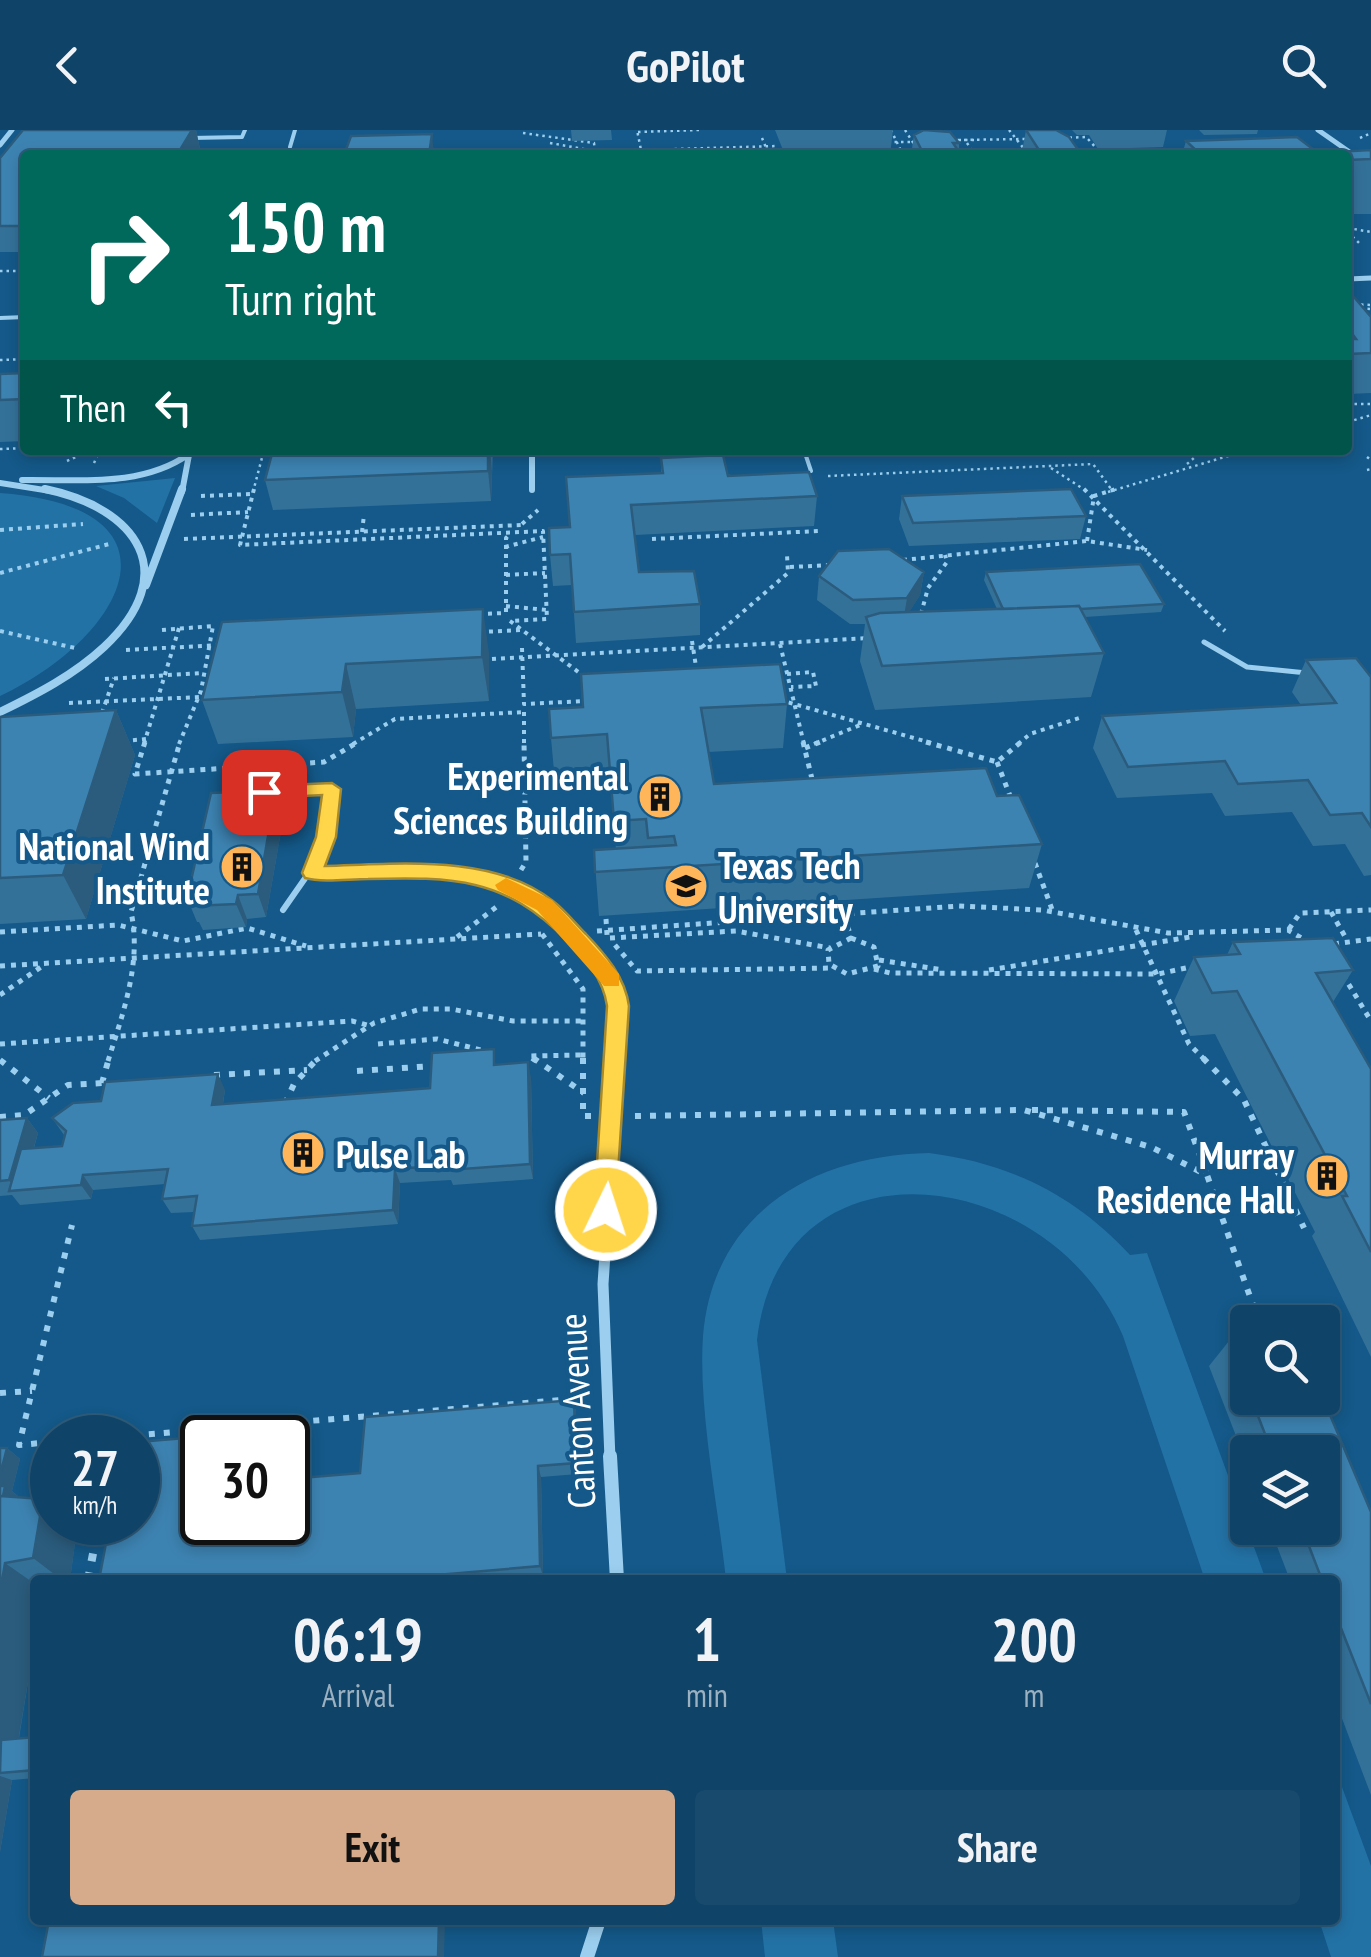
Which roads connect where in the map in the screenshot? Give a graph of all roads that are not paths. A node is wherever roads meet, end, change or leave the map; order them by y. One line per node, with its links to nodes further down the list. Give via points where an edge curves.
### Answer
1 (12, 130): 7 (street)
2 (245, 130): 5 (lane, via 242,137)
3 (296, 130): 8 (lane)
4 (1318, 130): 9 (street)
5 (186, 138)
6 (21, 142): 7 (lane)
7 (1, 144)
8 (290, 147)
9 (1347, 150)
10 (186, 455): 15 (street, via 154,474)
11 (190, 455): 17 (street, via 166,539)
12 (532, 455): 16 (street)
13 (806, 455): 14 (lane)
14 (812, 473)
15 (0, 482): 17 (street, via 78,497 117,518 144,557)
16 (532, 490)
17 (141, 594): 20 (street, via 96,654)
18 (1204, 642): 19 (lane, via 1248,667)
19 (1322, 672)
20 (0, 712)
21 (264, 792): 22 (lane, via 332,789 326,837)
22 (312, 873): 23 (lane); 24 (street, Canton Avenue, via 413,871 511,886 560,920 616,988 603,1288)
23 (283, 910)
24 (617, 1575)
25 (597, 1925): 26 (street)
26 (586, 1957)

